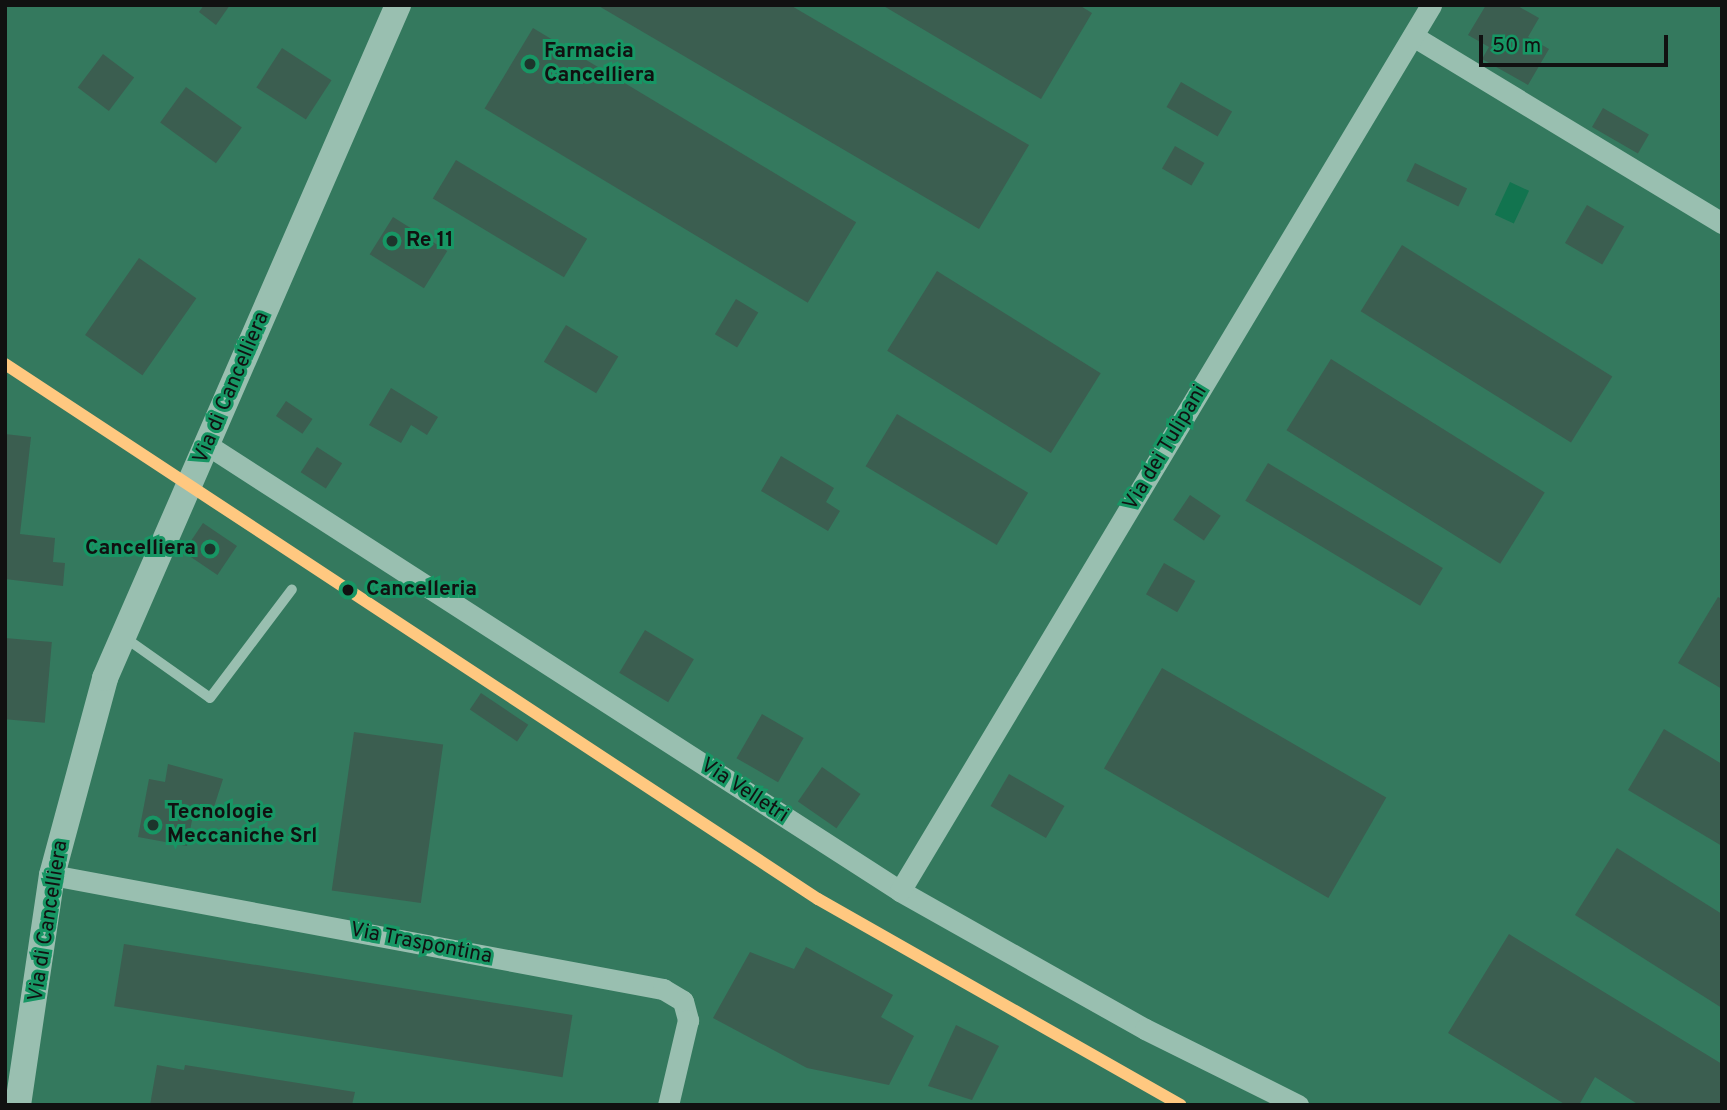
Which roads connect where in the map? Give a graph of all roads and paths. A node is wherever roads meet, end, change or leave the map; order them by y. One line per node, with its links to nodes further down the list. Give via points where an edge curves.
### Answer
1 (398, 5): 5 (street, Via di Cancelliera)
2 (1431, 5): 3 (street, Via dei Tulipani)
3 (1413, 36): 4 (street); 9 (street, Via dei Tulipani)
4 (1722, 223)
5 (209, 446): 7 (street, Via di Cancelliera); 9 (street, Via Velletri)
6 (292, 589): 7 (lane, via 211,698)
7 (121, 636): 8 (street, Via di Cancelliera, via 105,678)
8 (52, 875): 10 (street, Via di Cancelliera); 12 (street, Via Traspontina, via 663,989 683,1001 688,1020)
9 (900, 891): 13 (street, Via Velletri, via 1145,1029)
10 (15, 1072): 11 (street, Via di Cancelliera)
11 (18, 1105)
12 (668, 1105)
13 (1298, 1105)

